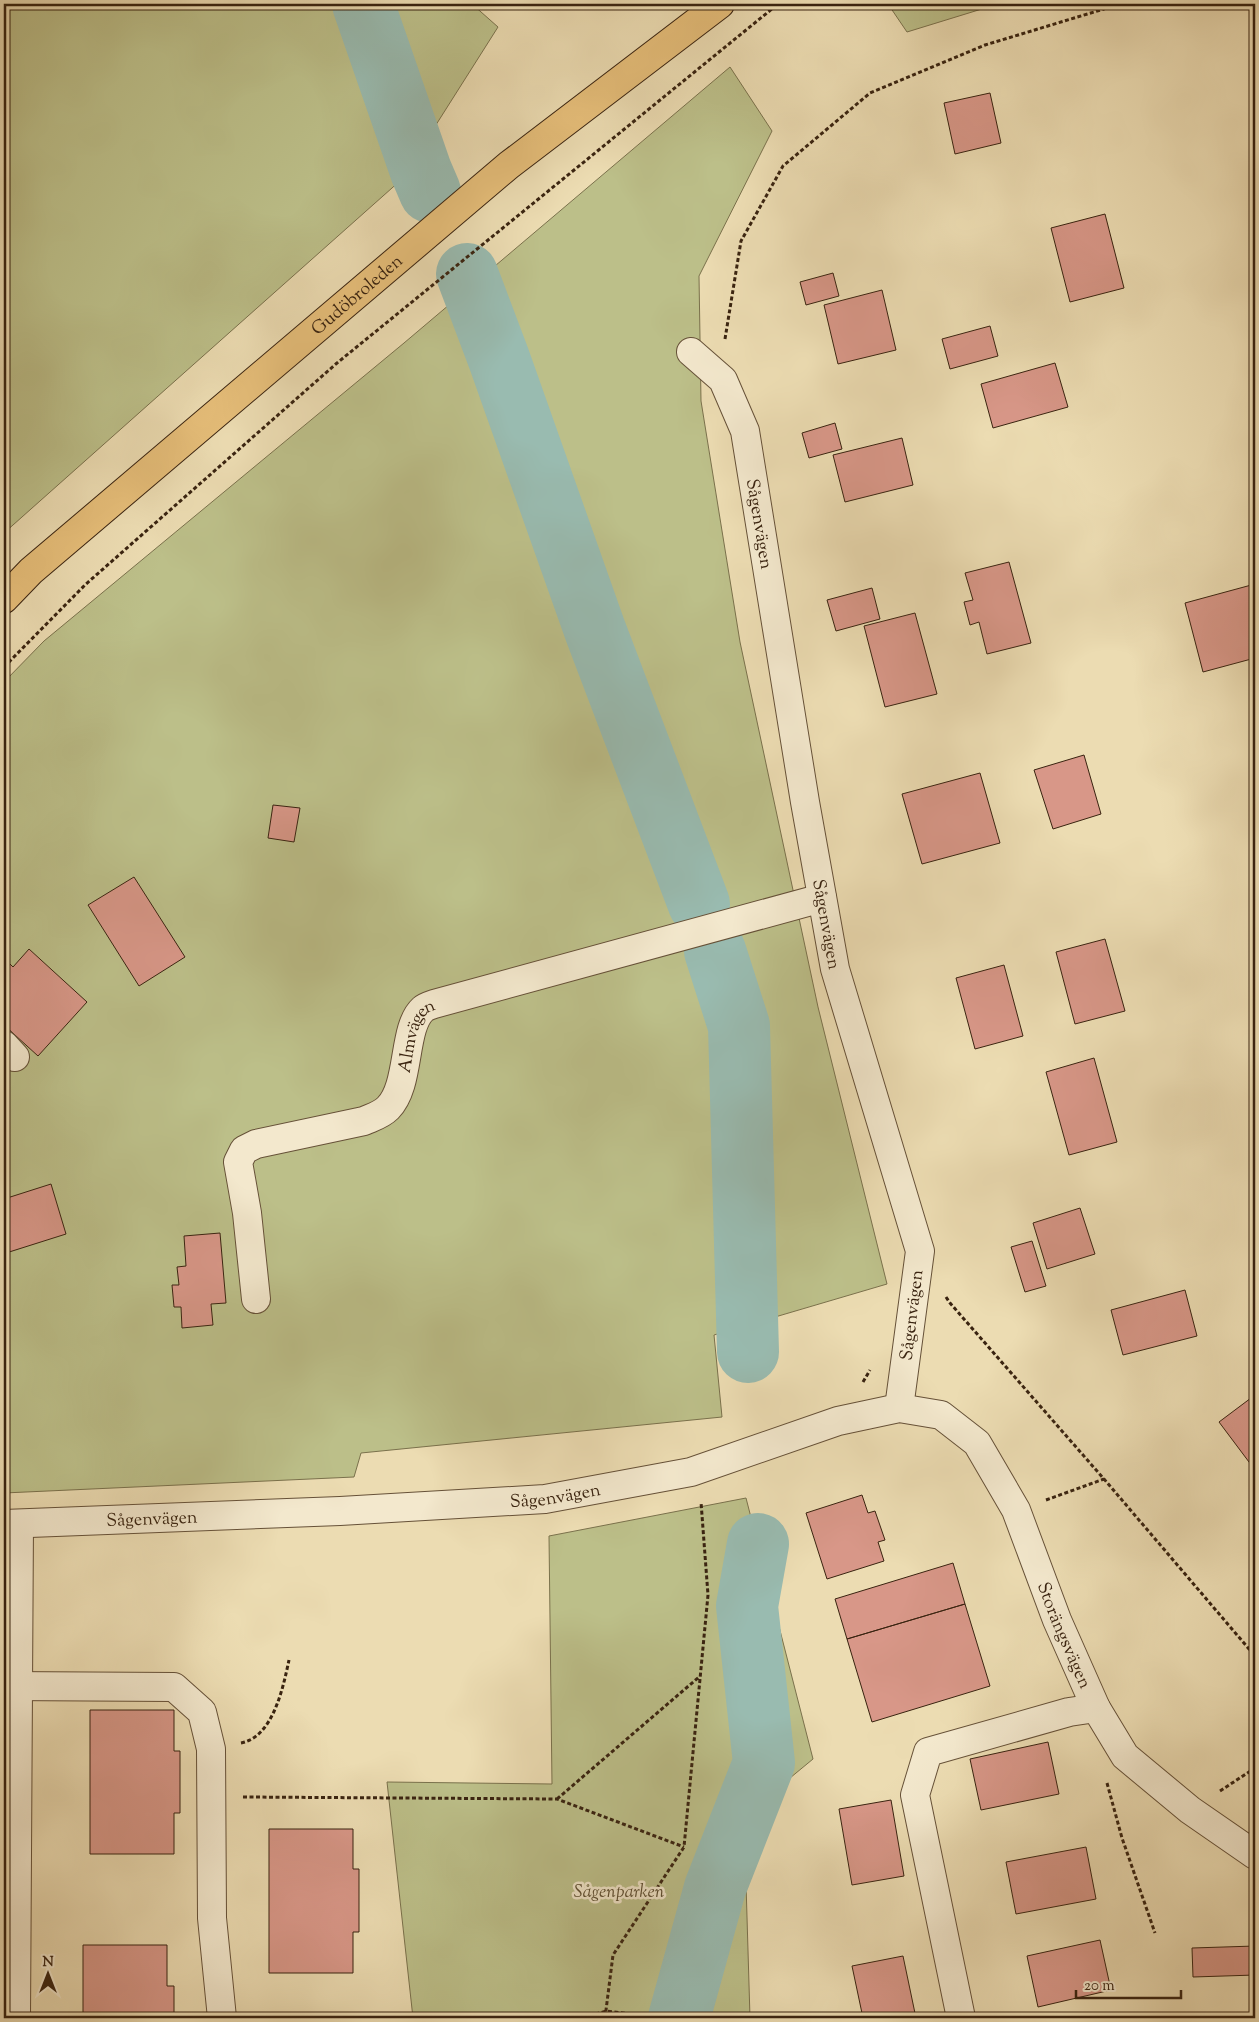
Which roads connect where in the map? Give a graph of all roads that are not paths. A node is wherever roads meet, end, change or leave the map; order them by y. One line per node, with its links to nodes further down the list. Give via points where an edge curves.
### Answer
1 (720, 4): 3 (main road, Gudöbroleden, via 509,165 31,572)
2 (691, 352): 4 (street, Sågenvägen, via 723,380 745,431)
3 (4, 599)
4 (822, 898): 5 (street, Almvägen, via 423,1009 414,1024 398,1093 389,1107 364,1121 256,1144 244,1150 238,1162 248,1213); 6 (street, Sågenvägen, via 835,969 920,1251)
5 (256, 1299)
6 (899, 1408): 7 (street, Sågenvägen, via 838,1421 691,1472 545,1499); 9 (street, Storängsvägen, via 941,1415 977,1443 1016,1510)
7 (11, 1524): 8 (street)
8 (11, 1686): 11 (street); 12 (street, via 174,1687 202,1712 211,1749 212,1918)
9 (1096, 1708): 10 (street, Storängsvägen, via 1124,1756 1190,1810); 13 (street, via 1070,1712 928,1752 915,1795)
10 (1255, 1855)
11 (16, 2018)
12 (222, 2018)
13 (961, 2018)

